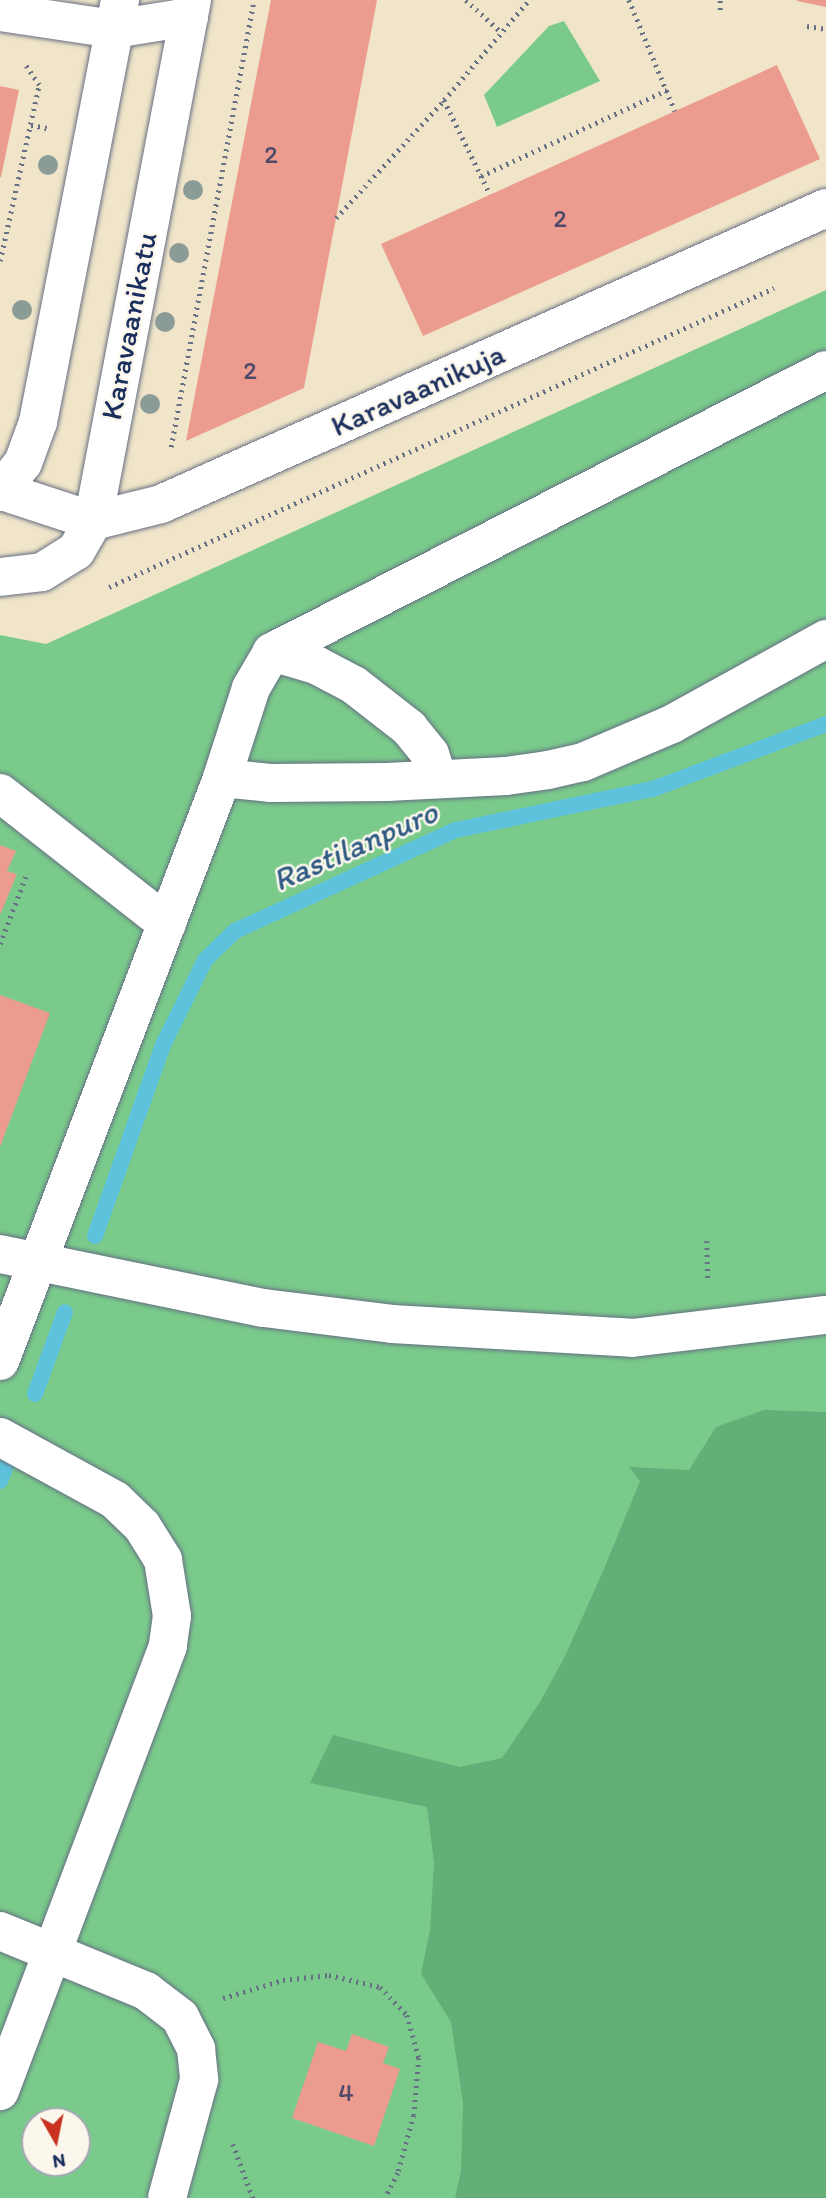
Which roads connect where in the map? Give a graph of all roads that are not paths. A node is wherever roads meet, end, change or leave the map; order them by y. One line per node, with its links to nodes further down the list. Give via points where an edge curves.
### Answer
1 (183, 6): 3 (street); 7 (street, Karavaanikatu)
2 (0, 12): 3 (street)
3 (117, 14): 6 (street, via 37,422 23,463)
4 (826, 208): 7 (street, Karavaanikuja, via 161,504)
5 (826, 370): 10 (street)
6 (1, 491): 7 (street)
7 (93, 521): 8 (street, Karavaanikatu, via 76,551 42,572)
8 (0, 577)
9 (826, 639): 12 (street, via 672,724 583,762 506,776)
10 (271, 652): 11 (street, via 251,688); 12 (street, via 316,664 354,685 409,729 430,754)
11 (222, 778): 12 (street, via 270,783); 14 (street)
12 (438, 779)
13 (0, 793): 14 (street)
14 (167, 924): 16 (street)
15 (0, 1254): 16 (street)
16 (37, 1264): 17 (street, via 264,1308 392,1324 632,1338); 18 (street)
17 (826, 1315)
18 (0, 1361)
19 (0, 1437): 21 (street, via 115,1500 142,1526 163,1560 171,1592 168,1647)
20 (0, 1931): 21 (street)
21 (52, 1952): 22 (street); 23 (street, via 146,1991 180,2017 196,2049 199,2080)
22 (0, 2091)
23 (167, 2198)

